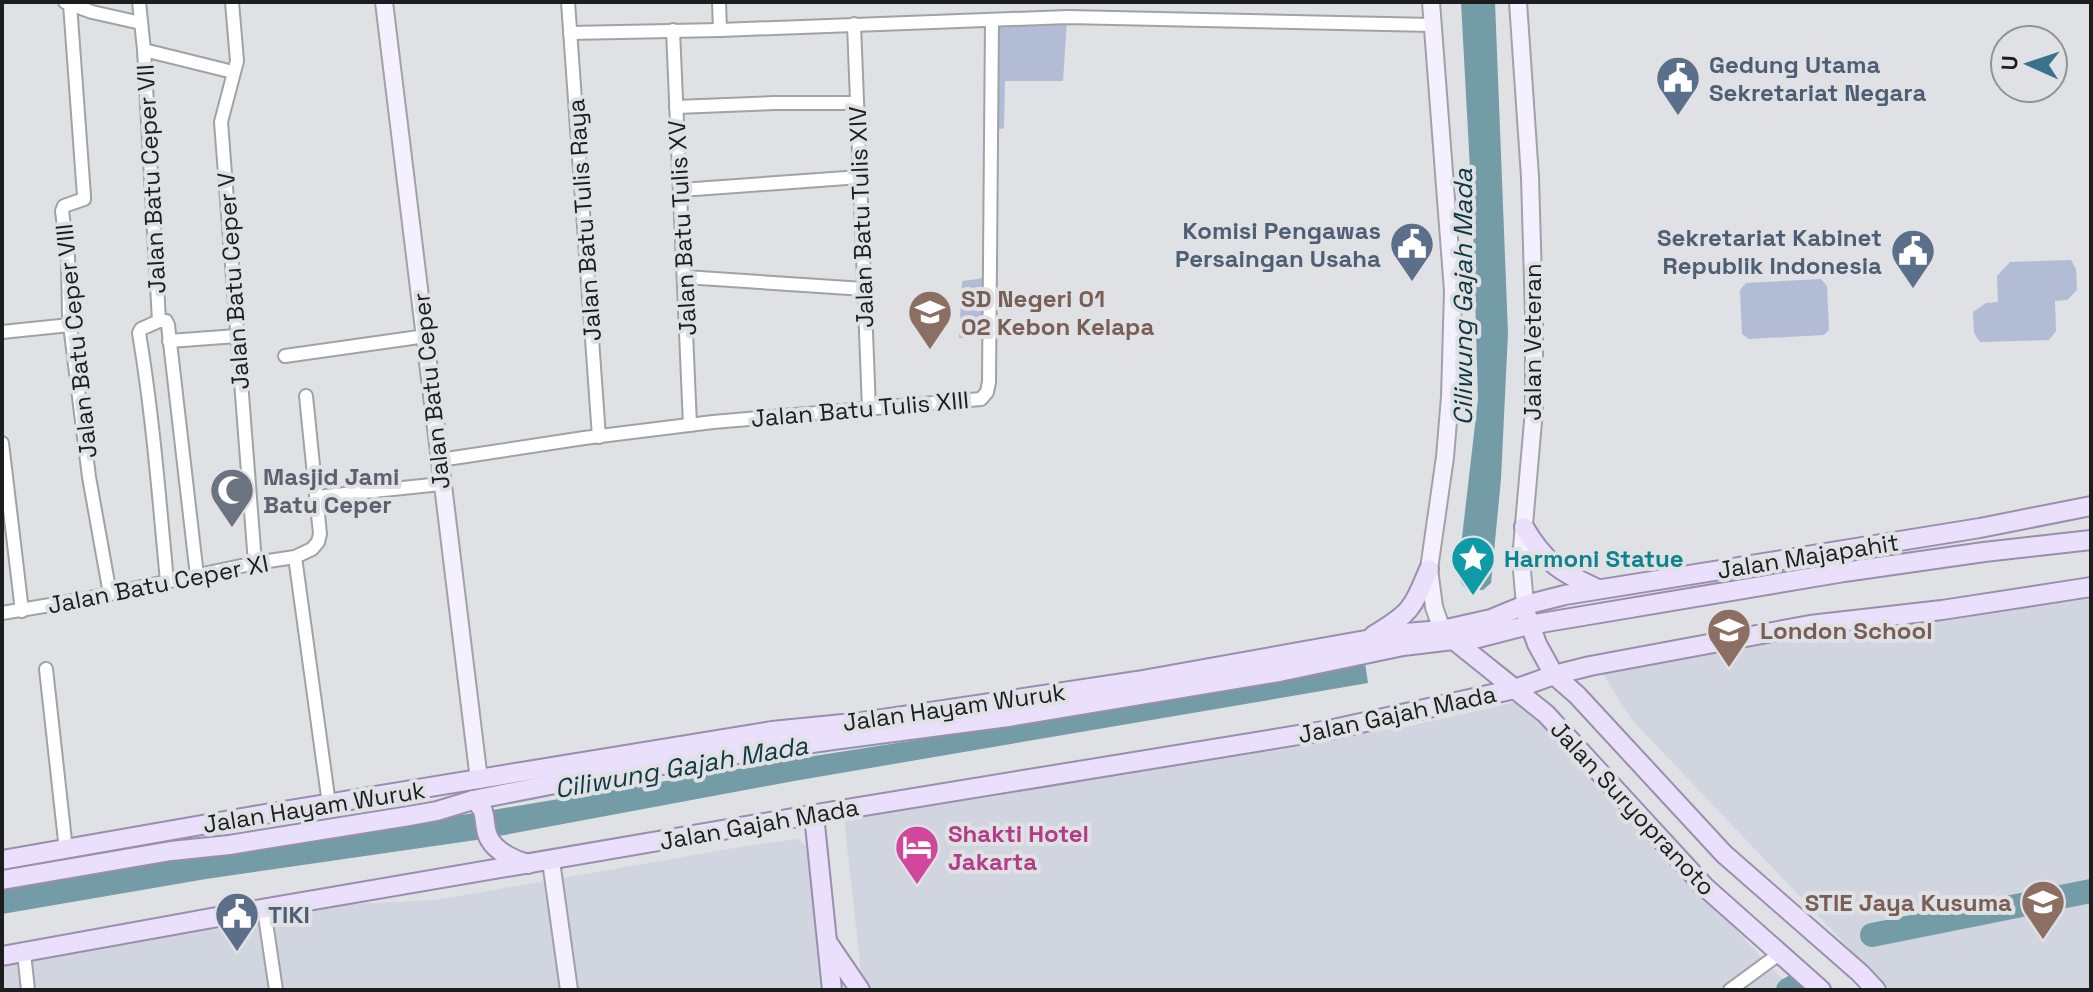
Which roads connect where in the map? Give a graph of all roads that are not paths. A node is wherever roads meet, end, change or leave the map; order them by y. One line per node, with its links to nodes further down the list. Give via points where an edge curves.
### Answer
1 (139, 2): 12 (street, Jalan Batu Ceper VII)
2 (232, 2): 19 (street, Jalan Batu Ceper V, via 237,61)
3 (384, 2): 30 (main road, Jalan Batu Ceper)
4 (568, 2): 17 (street, Jalan Batu Tulis Raya)
5 (719, 2): 16 (street)
6 (1067, 2): 10 (street)
7 (1431, 2): 14 (main road)
8 (1518, 2): 42 (main road, Jalan Veteran, via 1534,315 1534,410)
9 (67, 3): 12 (street); 27 (street, Jalan Batu Ceper VIII, via 84,196 62,211)
10 (1068, 17): 11 (street); 14 (street)
11 (992, 21): 13 (street); 34 (street, Jalan Batu Tulis XIII, via 987,392 981,399)
12 (141, 23): 18 (street, Jalan Batu Ceper VII)
13 (854, 24): 16 (street); 20 (street, Jalan Batu Tulis XIV)
14 (1432, 25): 46 (main road, via 1453,291 1445,457)
15 (673, 30): 16 (street); 17 (street); 21 (street, Jalan Batu Tulis XV)
16 (720, 30)
17 (570, 33): 36 (street, Jalan Batu Tulis Raya)
18 (144, 50): 19 (street); 26 (street, Jalan Batu Ceper VII)
19 (233, 72): 29 (street, Jalan Batu Ceper V, via 221,122)
20 (857, 103): 21 (street); 22 (street, Jalan Batu Tulis XIV)
21 (676, 107): 23 (street, Jalan Batu Tulis XV)
22 (860, 177): 23 (street); 25 (street, Jalan Batu Tulis XIV)
23 (681, 190): 24 (street, Jalan Batu Tulis XV)
24 (685, 277): 25 (street); 35 (street, Jalan Batu Tulis XV)
25 (864, 289): 34 (street, Jalan Batu Tulis XIV)
26 (159, 321): 31 (street, via 167,322); 48 (street, Jalan Batu Ceper VII, via 139,333)
27 (70, 325): 28 (street); 51 (street, Jalan Batu Ceper VIII)
28 (2, 332)
29 (237, 336): 31 (street); 45 (street, Jalan Batu Ceper V)
30 (426, 336): 32 (street); 38 (main road, Jalan Batu Ceper)
31 (169, 341): 47 (street)
32 (285, 356)
33 (306, 396): 40 (street)
34 (869, 409): 35 (street, Jalan Batu Tulis XIII)
35 (690, 425): 36 (street, Jalan Batu Tulis XIII)
36 (599, 437): 38 (street, Jalan Batu Tulis XIII)
37 (2, 443): 53 (street)
38 (440, 460): 39 (main road, Jalan Batu Ceper)
39 (441, 484): 40 (street); 63 (main road, Jalan Batu Ceper)
40 (316, 497): 44 (street, Jalan Batu Ceper XI, via 318,542)
41 (2091, 506): 50 (main road, Jalan Majapahit)
42 (1524, 527): 50 (main road, via 1552,563); 52 (main road, Jalan Veteran)
43 (2091, 540): 55 (main road, via 1844,572)
44 (295, 557): 45 (street, Jalan Batu Ceper XI); 64 (street)
45 (255, 563): 47 (street, Jalan Batu Ceper XI)
46 (1429, 569): 56 (main road, via 1434,607); 57 (main road, via 1406,614)
47 (197, 576): 48 (street, Jalan Batu Ceper XI)
48 (167, 581): 51 (street, Jalan Batu Ceper XI)
49 (2091, 587): 58 (main road, Jalan Gajah Mada, via 1810,625)
50 (1598, 589): 52 (main road, Jalan Majapahit)
51 (110, 594): 53 (street, Jalan Batu Ceper XI)
52 (1525, 605): 55 (main road, Jalan Veteran); 56 (main road, Jalan Hayam Wuruk)
53 (22, 611): 54 (street, Jalan Batu Ceper XI)
54 (2, 613)
55 (1529, 625): 56 (main road, via 1470,640); 60 (main road, Jalan Veteran)
56 (1448, 635): 57 (main road, Jalan Hayam Wuruk, via 1415,632); 61 (main road, Jalan Suryopranoto); 65 (main road, Jalan Hayam Wuruk, via 1279,672 1008,717 627,770)
57 (1365, 640): 63 (main road, Jalan Hayam Wuruk, via 1137,681 772,731)
58 (1590, 666): 60 (main road, Jalan Gajah Mada); 62 (main road, via 1574,681)
59 (46, 669): 67 (street)
60 (1554, 675): 61 (main road, Jalan Gajah Mada); 62 (main road, Jalan Suryopranoto)
61 (1515, 689): 66 (main road, Jalan Gajah Mada, via 1329,730); 76 (main road, Jalan Suryopranoto, via 1570,738 1705,887)
62 (1577, 695): 84 (main road, Jalan Suryopranoto, via 1724,854)
63 (479, 780): 64 (main road, Jalan Hayam Wuruk)
64 (329, 804): 67 (main road, Jalan Hayam Wuruk)
65 (478, 804): 70 (main road, via 489,840 510,857); 71 (main road, Jalan Hayam Wuruk)
66 (814, 815): 69 (main road, Jalan Gajah Mada); 73 (main road)
67 (66, 850): 68 (main road, Jalan Hayam Wuruk)
68 (2, 860)
69 (551, 861): 70 (main road, Jalan Gajah Mada); 80 (main road)
70 (531, 864): 72 (main road, Jalan Gajah Mada)
71 (2, 880)
72 (264, 909): 74 (main road, Jalan Gajah Mada); 79 (street)
73 (827, 940): 81 (main road); 82 (main road)
74 (24, 953): 75 (main road, Jalan Gajah Mada); 78 (street)
75 (2, 956)
76 (1785, 959): 77 (main road, Jalan Suryopranoto); 83 (street)
77 (1818, 988)
78 (28, 990)
79 (276, 990)
80 (569, 990)
81 (832, 990)
82 (860, 990)
83 (1730, 990)
84 (1876, 990)

